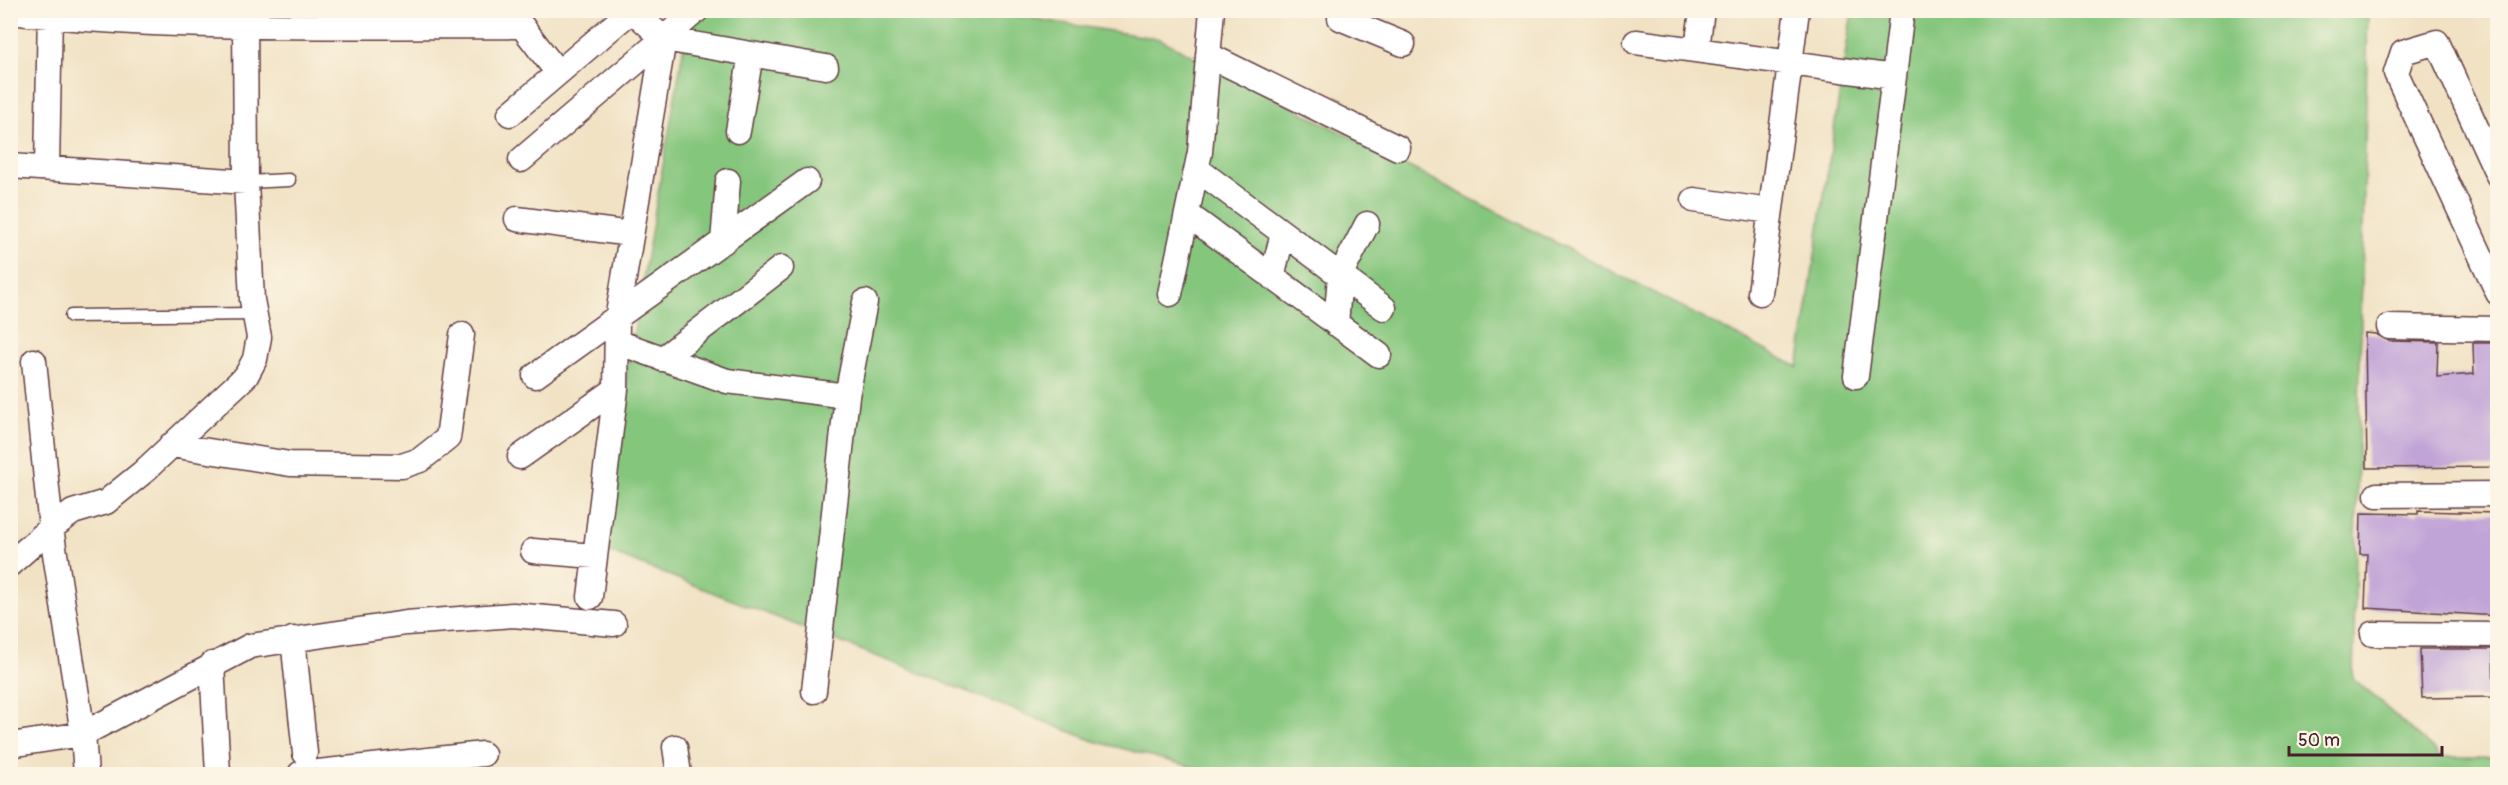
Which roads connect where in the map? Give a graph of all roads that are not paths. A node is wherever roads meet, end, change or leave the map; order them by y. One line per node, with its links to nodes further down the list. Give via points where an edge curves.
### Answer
1 (632, 10): 11 (street); 19 (street)
2 (697, 10): 11 (street)
3 (1212, 10): 16 (street)
4 (1341, 10): 13 (street, via 1340,18)
5 (1702, 10): 14 (street)
6 (1797, 10): 17 (street)
7 (1902, 10): 20 (street)
8 (10, 12): 9 (street)
9 (50, 14): 10 (street); 26 (street)
10 (245, 18): 19 (street, via 522,26); 32 (street)
11 (664, 39): 15 (street); 24 (street); 39 (street)
12 (1636, 42): 14 (street)
13 (1403, 44)
14 (1697, 49): 17 (street)
15 (752, 54): 18 (street); 22 (street)
16 (1208, 55): 23 (street); 27 (street)
17 (1789, 64): 20 (street); 34 (street)
18 (826, 67)
19 (558, 73): 21 (street)
20 (1894, 77): 60 (street)
21 (510, 114)
22 (738, 131)
23 (1398, 148)
24 (521, 160)
25 (10, 166): 26 (street)
26 (47, 168): 32 (street)
27 (1197, 169): 35 (street); 38 (street)
28 (2498, 175): 45 (street, via 2437,42 2403,51 2396,73)
29 (289, 180): 32 (lane)
30 (728, 181): 40 (street)
31 (807, 181): 40 (street)
32 (246, 182): 49 (street)
33 (1694, 200): 34 (street)
34 (1770, 211): 44 (street)
35 (1187, 214): 43 (street); 46 (street)
36 (517, 219): 39 (street)
37 (1366, 224): 42 (street)
38 (1283, 233): 42 (street); 43 (street)
39 (631, 234): 54 (street)
40 (723, 242): 54 (street)
41 (781, 268): 57 (street)
42 (1340, 276): 48 (street); 51 (street)
43 (1272, 277): 51 (street)
44 (1760, 293)
45 (2498, 293)
46 (1170, 294)
47 (865, 302): 62 (street)
48 (1384, 308)
49 (255, 314): 50 (lane); 63 (street, via 259,337 255,359 246,376)
50 (70, 316)
51 (1336, 324): 56 (street)
52 (2389, 327): 53 (street)
53 (2498, 329)
54 (617, 331): 57 (street); 59 (street); 61 (street)
55 (462, 335): 63 (street, via 448,438 420,460 402,466 290,464)
56 (1379, 355)
57 (662, 359): 62 (street, via 727,381)
58 (34, 361): 67 (street)
59 (535, 376)
60 (1856, 376)
61 (616, 389): 64 (street); 69 (street)
62 (847, 396): 77 (street)
63 (171, 446): 67 (street, via 106,502 74,512)
64 (520, 457)
65 (2498, 494): 66 (street)
66 (2377, 495)
67 (51, 528): 70 (street); 78 (street)
68 (533, 551): 69 (street)
69 (594, 556): 71 (street)
70 (10, 564)
71 (590, 597)
72 (614, 624): 75 (street, via 513,615 406,623)
73 (2373, 634): 74 (street)
74 (2498, 635)
75 (293, 639): 76 (street, via 250,646); 82 (street)
76 (212, 664): 78 (street); 84 (street)
77 (814, 691)
78 (83, 734): 79 (street); 83 (street)
79 (10, 745)
80 (675, 747): 85 (street)
81 (483, 754): 82 (street)
82 (303, 764)
83 (86, 774)
84 (218, 774)
85 (679, 774)

